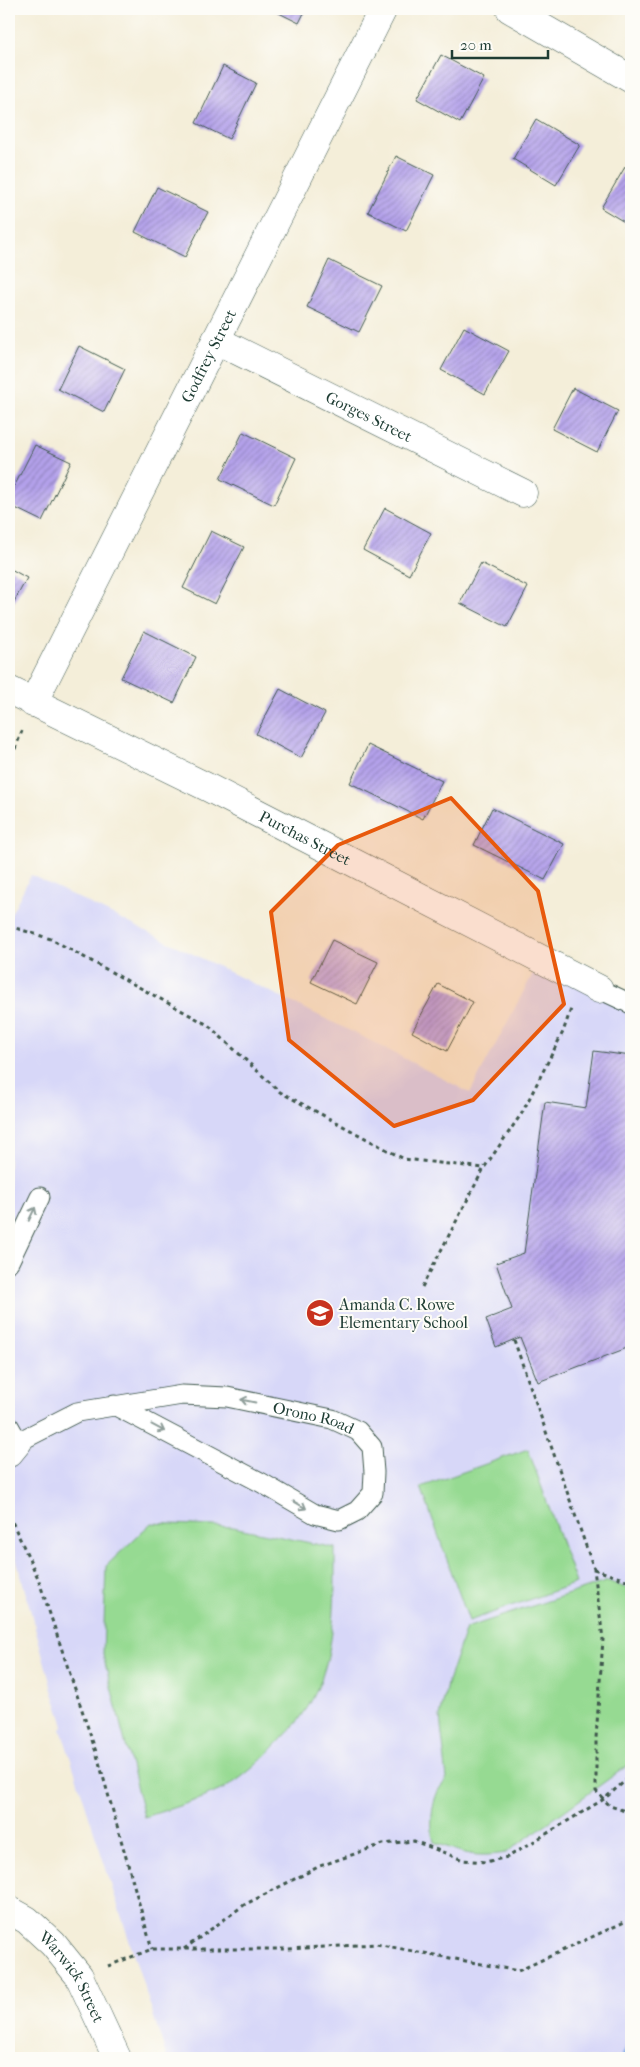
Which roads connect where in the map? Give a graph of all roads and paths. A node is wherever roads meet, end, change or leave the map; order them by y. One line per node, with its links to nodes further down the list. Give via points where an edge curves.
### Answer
1 (383, 9): 4 (street, Godfrey Street)
2 (510, 9): 3 (street)
3 (631, 80)
4 (216, 340): 5 (street, Gorges Street); 7 (street, Godfrey Street)
5 (524, 493)
6 (9, 690): 7 (street, Purchas Street)
7 (33, 703): 8 (path); 10 (street, Purchas Street, via 207,787)
8 (9, 764)
9 (9, 926): 12 (path, via 51,939 208,1025 280,1092 404,1159)
10 (591, 985): 11 (lane); 12 (path, via 522,1113)
11 (631, 1004)
12 (484, 1168): 15 (path)
13 (40, 1197): 14 (lane, one-way to 13)
14 (9, 1262)
15 (422, 1287)
16 (514, 1340): 20 (path)
17 (114, 1405): 17 (lane, Orono Road, one-way to 17, via 315,1514 339,1520 357,1510 373,1493 372,1447 358,1431 332,1419 227,1397 182,1395); 18 (lane, Orono Road, via 77,1412)
18 (12, 1440)
19 (9, 1515): 27 (path, via 38,1578 97,1755)
20 (594, 1569): 21 (path); 23 (path, via 603,1639 596,1790)
21 (631, 1582)
22 (631, 1776): 23 (path)
23 (604, 1799): 24 (path, via 610,1806); 28 (path, via 508,1857 485,1862 464,1860 414,1841 383,1844 320,1866 244,1905)
24 (631, 1812)
25 (9, 1910): 29 (street, Warwick Street, via 27,1920 53,1944)
26 (631, 1919): 28 (path, via 518,1972 376,1944 288,1949)
27 (152, 1949): 28 (path); 29 (path)
28 (183, 1949)
29 (79, 1976): 30 (street, Warwick Street)
30 (117, 2058)

